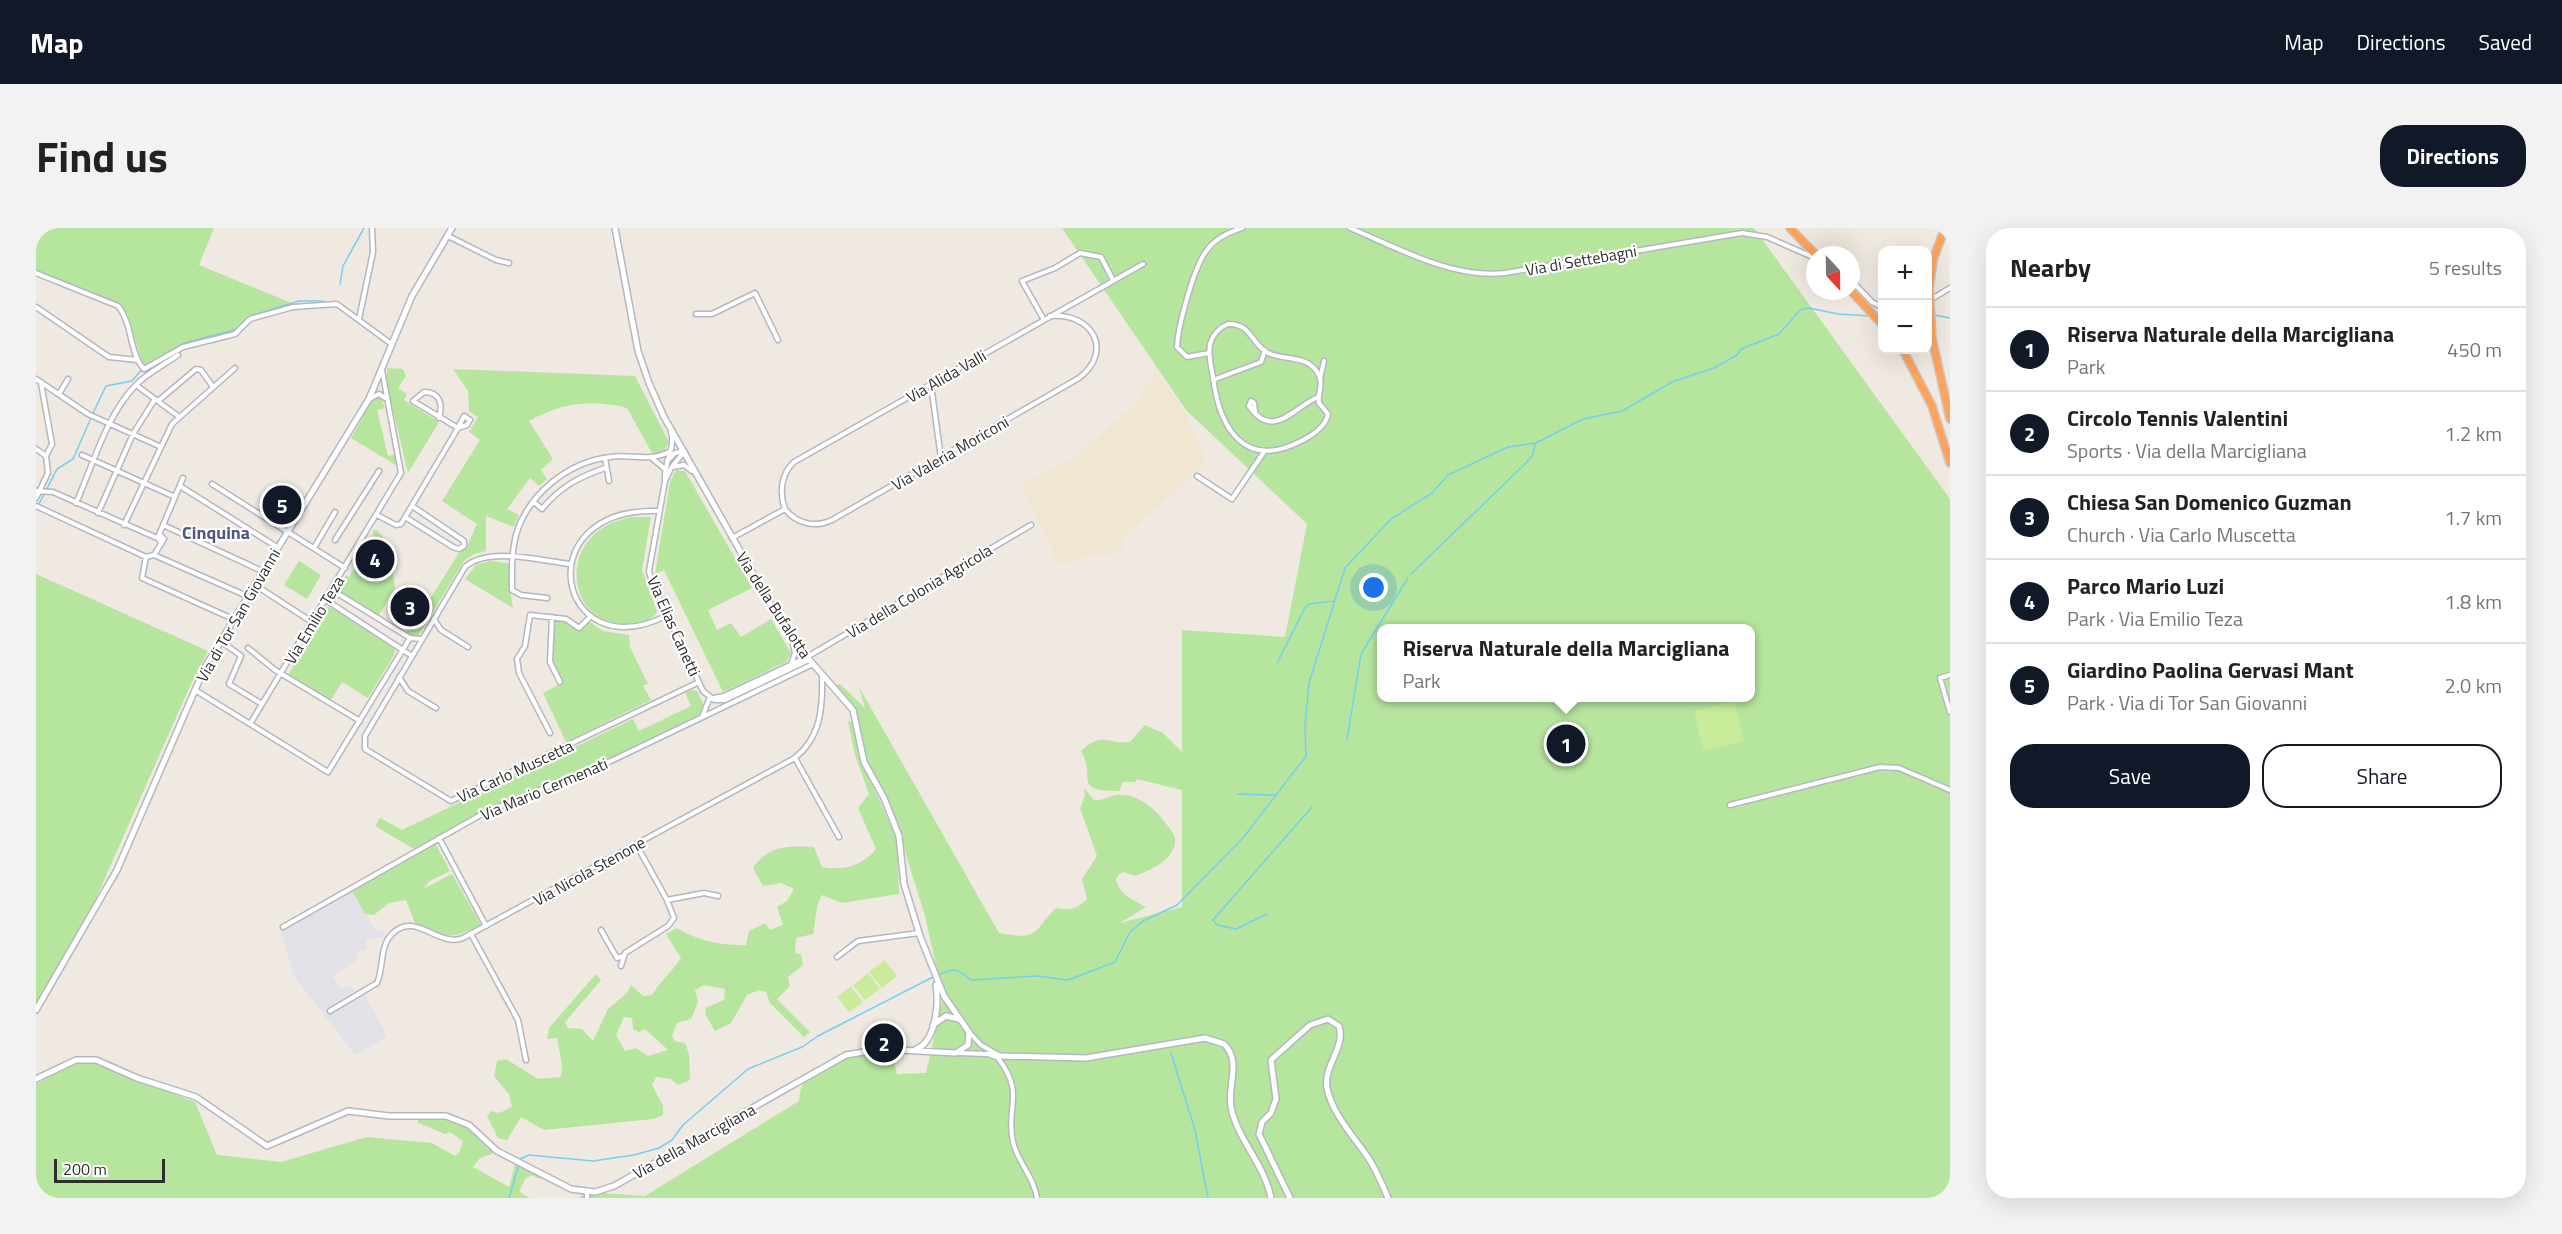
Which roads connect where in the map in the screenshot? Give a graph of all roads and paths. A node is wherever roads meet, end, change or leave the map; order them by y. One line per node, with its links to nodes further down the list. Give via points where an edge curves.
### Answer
1 (372, 228): 23 (street, via 373,252)
2 (452, 228): 8 (street, Via di Tor San Giovanni)
3 (615, 228): 51 (street, Via della Bufalotta, via 640,359)
4 (1242, 228): 29 (street, via 1206,250 1192,285 1177,347 1189,357)
5 (1350, 228): 10 (street, Via di Settebagni, via 1432,262 1481,274 1738,233 1763,236)
6 (1790, 228): 9 (highway)
7 (1944, 228): 53 (highway, bridge, via 1929,288 1932,338)
8 (448, 236): 11 (street); 27 (street, Via di Tor San Giovanni, via 417,285)
9 (1807, 246)
10 (1806, 252)
11 (509, 263)
12 (1143, 264): 14 (street, Via Alida Valli)
13 (36, 273): 32 (street, via 118,306)
14 (1113, 280): 22 (street, Via Alida Valli); 24 (street, via 1101,257 1080,253 1042,275 1027,278 1022,281)
15 (1950, 288): 18 (street)
16 (1860, 289): 19 (street)
17 (1859, 300): 25 (highway)
18 (1930, 300)
19 (1878, 306)
20 (36, 307): 32 (street, via 109,357)
21 (696, 314): 26 (street, via 712,314 755,293)
22 (1050, 316): 24 (street, Via Alida Valli); 65 (street, Via Valeria Moriconi, via 1073,317 1091,330 1097,348 1088,369 1079,378)
23 (359, 319): 27 (street); 35 (street, via 335,303 286,308 250,319 235,334 183,347)
24 (1044, 320): 42 (street, Via Alida Valli)
25 (1878, 320)
26 (778, 340)
27 (390, 343): 36 (street, Via di Tor San Giovanni)
28 (1264, 350): 29 (street, via 1246,328 1231,324 1216,332); 38 (street, via 1303,360); 40 (street, via 1261,362)
29 (1209, 353): 40 (street)
30 (1906, 354): 68 (highway, via 1932,406)
31 (178, 355): 35 (street)
32 (138, 360): 35 (street, via 143,369)
33 (1324, 361): 38 (street)
34 (235, 368): 43 (street)
35 (152, 369): 41 (street)
36 (382, 369): 46 (street, Via di Tor San Giovanni); 48 (street, Via Emilio Teza)
37 (69, 379): 44 (street)
38 (1320, 379): 45 (street)
39 (38, 380): 44 (street); 62 (street, via 52,444)
40 (1213, 380): 60 (street, via 1216,400 1230,431 1242,443)
41 (136, 385): 47 (street); 54 (street)
42 (931, 385): 65 (street); 89 (street, Via Alida Valli, via 794,462 783,481)
43 (213, 387): 47 (street, via 196,369); 50 (street)
44 (58, 394): 54 (street)
45 (1319, 397): 49 (street, via 1283,420 1265,420); 60 (street, via 1328,414 1324,424 1293,445)
46 (369, 399): 48 (street, via 379,394); 98 (street, Via di Tor San Giovanni)
47 (157, 400): 50 (street); 55 (street)
48 (386, 401): 93 (street, Via Emilio Teza, via 401,473)
49 (1255, 412)
50 (178, 416): 56 (street)
51 (664, 417): 58 (street, Via della Bufalotta); 59 (street, via 673,439)
52 (439, 418): 52 (street, via 442,409 434,394 424,392 413,400); 88 (street, via 458,428)
53 (1950, 419)
54 (111, 424): 55 (street); 66 (street)
55 (133, 434): 56 (street); 72 (street)
56 (159, 446): 78 (street)
57 (36, 449): 62 (street)
58 (684, 451): 67 (street, via 675,453); 70 (street); 81 (street, Via della Bufalotta)
59 (669, 452): 64 (street); 67 (street)
60 (1264, 452): 74 (street, via 1232,499)
61 (82, 455): 66 (street)
62 (46, 456): 82 (street, via 48,473)
63 (605, 457): 64 (street); 69 (street); 85 (street, via 559,476)
64 (652, 458): 71 (street)
65 (941, 458): 89 (street, Via Valeria Moriconi, via 827,523 806,523)
66 (94, 461): 72 (street); 86 (street)
67 (666, 463): 71 (street)
68 (1950, 463)
69 (605, 468): 76 (street); 85 (street, via 565,486 542,509)
70 (671, 468): 77 (street); 81 (street, via 688,466)
71 (664, 470): 77 (street)
72 (117, 471): 78 (street); 92 (street)
73 (379, 471): 101 (street)
74 (1197, 476)
75 (183, 478): 80 (street)
76 (609, 480)
77 (665, 481): 90 (street, Via Elias Canetti)
78 (142, 483): 83 (street); 95 (street)
79 (212, 484): 98 (street)
80 (180, 486): 83 (street); 102 (street)
81 (703, 486): 100 (street, Via della Bufalotta)
82 (38, 490): 84 (street); 86 (street)
83 (175, 497): 96 (street)
84 (36, 498)
85 (534, 502): 106 (street, via 517,534)
86 (76, 503): 92 (street)
87 (36, 506): 105 (street)
88 (412, 506): 94 (street); 94 (street, via 456,534 464,541 463,547 453,548)
89 (785, 510): 100 (street)
90 (659, 511): 107 (street, via 629,511 602,521 580,541); 116 (street, Via Elias Canetti, via 649,571)
91 (335, 512): 103 (street)
92 (98, 513): 95 (street)
93 (377, 515): 94 (street, via 396,525); 108 (street, Via Emilio Teza)
94 (405, 517)
95 (124, 525): 99 (street)
96 (163, 525): 99 (street); 109 (street)
97 (1031, 525): 134 (street, Via della Colonia Agricola)
98 (287, 531): 102 (street, Via di Tor San Giovanni); 103 (street)
99 (159, 538): 104 (street)
100 (732, 538): 127 (street, Via della Bufalotta)
101 (335, 540)
102 (277, 547): 109 (street, Via di Tor San Giovanni)
103 (314, 548): 108 (street)
104 (154, 555): 105 (street); 112 (street)
105 (147, 557): 120 (street, via 142,578)
106 (512, 558): 107 (street, Via Carlo Muscetta); 113 (street, via 513,593); 119 (street, Via Carlo Muscetta, via 481,556 470,562)
107 (571, 564): 117 (street, via 574,592)
108 (345, 568): 111 (street, Via Emilio Teza)
109 (262, 571): 110 (street, Via di Tor San Giovanni)
110 (254, 584): 112 (street, Via di Tor San Giovanni); 122 (street)
111 (332, 590): 114 (street, Via Emilio Teza); 115 (street)
112 (247, 597): 120 (street, Via di Tor San Giovanni)
113 (547, 598)
114 (326, 600): 121 (street); 122 (street, Via Emilio Teza)
115 (364, 610): 121 (street, via 364,616); 123 (street)
116 (668, 615): 117 (street, via 628,629 608,626); 141 (street, Via Elias Canetti)
117 (591, 616): 118 (street, via 579,628)
118 (552, 617): 140 (street, via 550,662); 155 (street, via 530,615 525,646 517,659 519,673)
119 (434, 618): 126 (street, Via Carlo Muscetta); 129 (street, via 441,630)
120 (233, 619): 128 (street, Via di Tor San Giovanni)
121 (358, 620): 124 (street)
122 (312, 622): 136 (street, Via Emilio Teza)
123 (387, 625): 124 (street); 125 (street)
124 (381, 634): 131 (street)
125 (410, 639): 126 (street); 131 (street); 132 (street)
126 (421, 639): 132 (street, Via Carlo Muscetta)
127 (792, 639): 134 (street, Via della Bufalotta); 135 (street, via 795,653)
128 (221, 641): 143 (street, Via di Tor San Giovanni); 146 (street, via 240,656 229,684)
129 (468, 647)
130 (248, 648): 136 (street)
131 (403, 649): 132 (street); 133 (street); 153 (street)
132 (415, 649): 133 (street, Via Carlo Muscetta)
133 (412, 656): 139 (street, Via Carlo Muscetta)
134 (810, 660): 135 (street); 137 (street, Via della Bufalotta); 142 (street); 149 (street, Via Mario Cermenati)
135 (790, 665): 142 (street)
136 (281, 673): 146 (street, Via Emilio Teza); 153 (street)
137 (822, 674): 156 (street, Via Nicola Stenone, via 818,724); 167 (street, Via della Bufalotta, via 854,713 864,762 899,836 904,884)
138 (1950, 675): 151 (street, via 1940,678)
139 (399, 677): 141 (street, Via Carlo Muscetta, via 364,736 365,748 451,801); 148 (street, via 408,691)
140 (560, 682)
141 (699, 682): 144 (street, Via Elias Canetti)
142 (751, 686): 144 (street, via 722,697); 145 (street)
143 (195, 690): 154 (street); 173 (street, Via di Tor San Giovanni, via 117,870)
144 (710, 697): 145 (street); 147 (street)
145 (725, 700): 149 (street)
146 (262, 704): 154 (street, Via Emilio Teza)
147 (708, 705): 150 (street); 152 (street)
148 (436, 708)
149 (721, 709): 150 (street, Via Mario Cermenati)
150 (714, 712): 152 (street, Via Mario Cermenati)
151 (1950, 712)
152 (702, 718): 160 (street, Via Mario Cermenati, via 484,813)
153 (360, 721): 154 (street, via 328,772)
154 (250, 724)
155 (550, 734)
156 (795, 758): 159 (street); 161 (street, Via Nicola Stenone)
157 (1950, 790): 158 (street, via 1899,768 1880,767)
158 (1730, 805)
159 (839, 837)
160 (439, 838): 164 (street); 165 (street, Via Mario Cermenati)
161 (636, 844): 163 (street); 164 (street, Via Nicola Stenone)
162 (718, 896): 163 (street, via 704,893)
163 (667, 900): 169 (street, via 674,915 672,922)
164 (486, 926): 168 (street, Via Nicola Stenone)
165 (283, 927)
166 (601, 930): 169 (street, via 617,958)
167 (919, 933): 170 (street, via 858,941); 172 (street, Via della Bufalotta)
168 (471, 934): 174 (street, Via Nicola Stenone, via 451,941 415,926 399,929 387,941 377,983); 182 (street, via 518,1020)
169 (624, 956): 171 (street)
170 (837, 957)
171 (621, 966)
172 (934, 977): 175 (street, Via della Bufalotta); 176 (street, Via della Bufalotta, via 937,999)
173 (36, 1010)
174 (330, 1011)
175 (962, 1022): 176 (street, via 946,1016); 177 (street)
176 (931, 1030): 178 (street, via 924,1045); 179 (street, via 933,1046)
177 (969, 1032): 180 (street, via 968,1045); 181 (street)
178 (912, 1050): 179 (street, Via della Marcigliana); 184 (street, Via della Marcigliana, via 872,1049 846,1054 624,1180)
179 (943, 1052): 180 (street, Via della Marcigliana)
180 (956, 1053): 181 (street, Via della Marcigliana)
181 (999, 1057): 185 (street, via 1014,1088 1013,1142); 186 (street, Via della Marcigliana, via 1094,1058 1205,1038 1224,1044 1233,1060 1233,1116)
182 (526, 1060)
183 (36, 1079): 184 (street, Via della Marcigliana, via 76,1059 96,1060 196,1097 267,1146 348,1111 446,1116 469,1125 507,1157)
184 (587, 1195)
185 (1037, 1198)
186 (1271, 1198)
187 (1290, 1198): 188 (street, via 1259,1134 1276,1099 1271,1060 1310,1025 1328,1019 1339,1026 1341,1036 1327,1069 1327,1090)
188 (1388, 1198)

